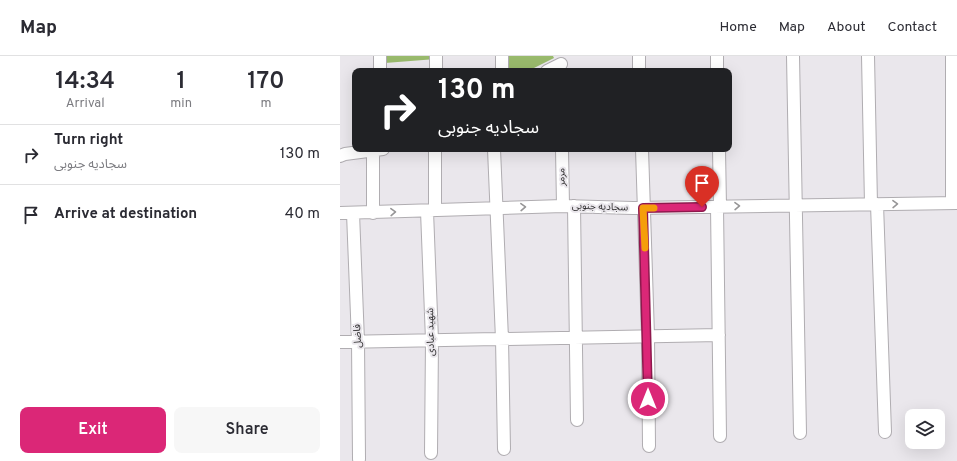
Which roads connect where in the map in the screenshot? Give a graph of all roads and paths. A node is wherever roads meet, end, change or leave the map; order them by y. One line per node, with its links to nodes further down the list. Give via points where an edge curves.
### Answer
1 (380, 56): 9 (street)
2 (436, 56): 10 (street)
3 (502, 56): 11 (street)
4 (639, 56): 12 (street)
5 (717, 56): 13 (street)
6 (793, 56): 25 (street)
7 (868, 56): 23 (street)
8 (952, 56): 22 (street)
9 (380, 68)
10 (436, 68)
11 (502, 68)
12 (639, 68)
13 (717, 68)
14 (363, 152): 21 (street)
15 (381, 152): 32 (street)
16 (435, 152): 29 (street, شهید عبادی)
17 (494, 152): 27 (street)
18 (562, 152): 24 (street, مرمر)
19 (642, 152): 28 (street)
20 (719, 152): 26 (street)
21 (340, 156)
22 (955, 203): 23 (street, سجادیه جنوبی, one-way to 22)
23 (874, 204): 25 (street, سجادیه جنوبی); 41 (street)
24 (569, 206): 27 (street, سجادیه جنوبی, one-way to 24); 28 (street, سجادیه جنوبی); 35 (street, مرمر)
25 (797, 206): 26 (street, سجادیه جنوبی, one-way to 25); 42 (street)
26 (718, 207): 28 (street, سجادیه جنوبی); 33 (street)
27 (495, 208): 29 (street, سجادیه جنوبی); 36 (street)
28 (643, 208): 34 (street)
29 (431, 211): 32 (street, سجادیه جنوبی, one-way to 29); 37 (street, شهید عبادی)
30 (340, 213): 31 (street, سجادیه جنوبی)
31 (353, 213): 32 (street, سجادیه جنوبی); 38 (street, فاضل)
32 (373, 213)
33 (719, 335): 34 (street); 43 (street)
34 (648, 336): 35 (street); 44 (street)
35 (577, 337): 36 (street); 40 (street, مرمر)
36 (502, 339): 37 (street); 45 (street)
37 (432, 340): 38 (street); 46 (street, شهید عبادی)
38 (358, 341): 39 (street); 47 (street, فاضل)
39 (340, 342)
40 (577, 420)
41 (885, 432)
42 (800, 433)
43 (720, 436)
44 (649, 446)
45 (504, 449)
46 (432, 453)
47 (359, 459)

